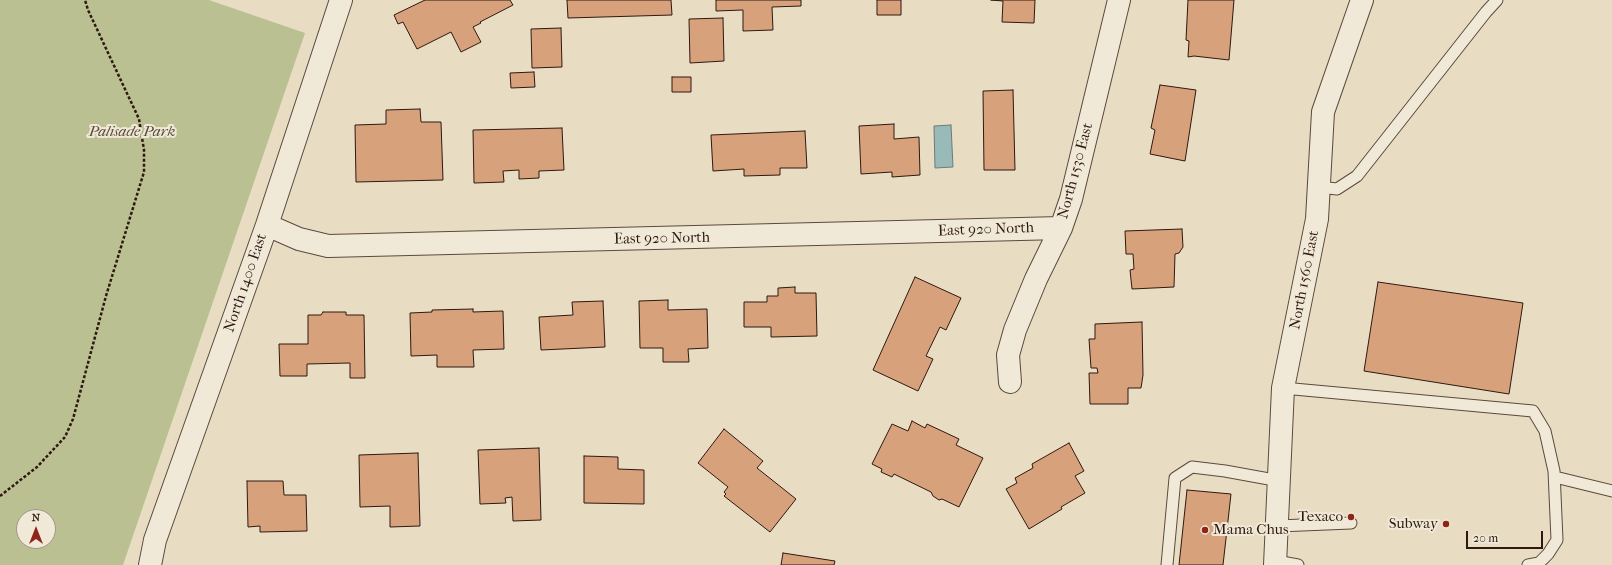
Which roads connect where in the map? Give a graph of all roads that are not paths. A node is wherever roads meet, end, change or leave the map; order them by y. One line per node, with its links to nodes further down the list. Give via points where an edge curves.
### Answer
1 (341, 0): 6 (street, North 1400 East)
2 (1119, 0): 7 (street, North 1530 East, via 1071,199)
3 (1362, 0): 5 (street, North 1560 East, via 1324,112)
4 (1497, 0): 5 (lane, via 1357,176 1336,189)
5 (1319, 187): 9 (street, North 1560 East, via 1317,220)
6 (267, 225): 7 (street, East 920 North, via 299,239 328,246); 16 (street, North 1400 East, via 155,540)
7 (1060, 228): 8 (street, North 1530 East, via 1015,330 1008,355)
8 (1010, 382)
9 (1284, 388): 10 (lane, via 1533,411 1546,431); 11 (street, North 1560 East)
10 (1555, 477): 12 (lane); 19 (lane, via 1556,540 1539,563)
11 (1280, 481): 14 (street, North 1560 East); 17 (lane, via 1192,467 1175,478)
12 (1612, 491)
13 (1351, 524): 14 (lane)
14 (1278, 526): 15 (street, North 1560 East)
15 (1276, 563): 18 (lane)
16 (150, 565)
17 (1166, 565)
18 (1298, 565)
19 (1528, 565)

